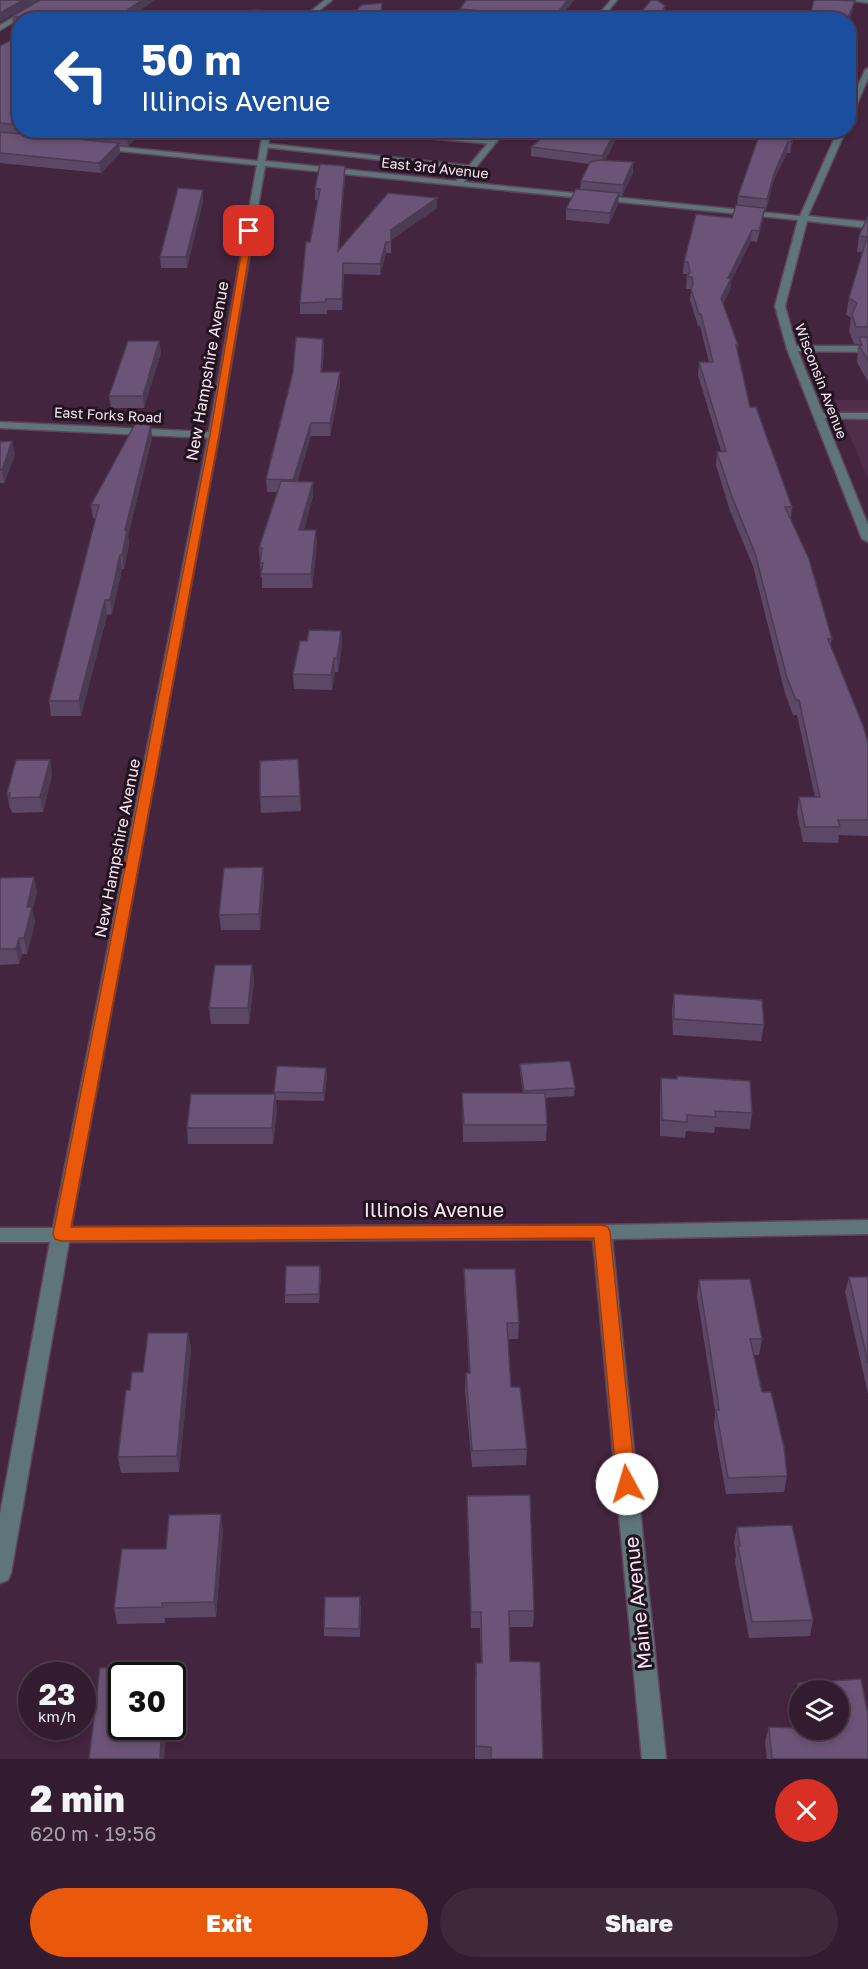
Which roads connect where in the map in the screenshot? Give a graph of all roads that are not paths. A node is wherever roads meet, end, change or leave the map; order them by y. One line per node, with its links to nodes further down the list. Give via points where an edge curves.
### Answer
1 (49, 0): 6 (street)
2 (328, 0): 7 (street)
3 (614, 0): 8 (street)
4 (852, 0): 5 (street)
5 (868, 1)
6 (28, 12)
7 (313, 12)
8 (604, 12)
9 (868, 70): 10 (street)
10 (856, 98)
11 (265, 138): 17 (street, New Hampshire Avenue); 18 (street)
12 (449, 138): 15 (street)
13 (497, 138): 15 (street)
14 (838, 138): 20 (street, Wisconsin Avenue)
15 (494, 142): 18 (street)
16 (94, 147): 17 (street, East 3rd Avenue)
17 (260, 164): 19 (street, East 3rd Avenue); 27 (street, New Hampshire Avenue)
18 (472, 168): 19 (street)
19 (458, 184): 20 (street, East 3rd Avenue)
20 (803, 219): 21 (street, East 3rd Avenue); 22 (street, Wisconsin Avenue, via 780,306)
21 (868, 225)
22 (792, 349): 23 (street); 24 (street, Wisconsin Avenue)
23 (868, 349)
24 (819, 416): 25 (street); 28 (street, Wisconsin Avenue)
25 (868, 416)
26 (0, 425): 27 (street, East Forks Road)
27 (214, 435): 31 (street, New Hampshire Avenue)
28 (868, 539)
29 (868, 1227): 30 (street, Illinois Avenue)
30 (602, 1232): 31 (street, Illinois Avenue); 34 (street, Maine Avenue)
31 (61, 1234): 32 (street, Illinois Avenue); 33 (street, New Hampshire Avenue)
32 (0, 1235)
33 (0, 1573)
34 (654, 1759)

